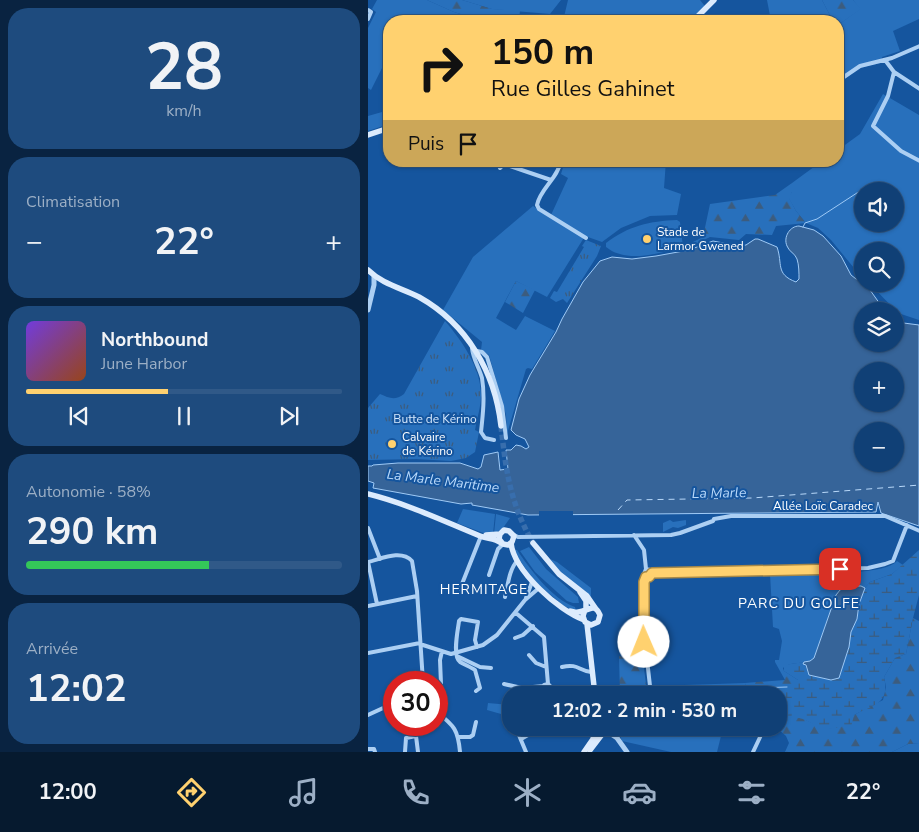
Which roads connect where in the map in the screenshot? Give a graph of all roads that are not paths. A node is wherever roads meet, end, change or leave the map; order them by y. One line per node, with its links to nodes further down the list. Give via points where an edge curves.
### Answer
1 (714, 0): 3 (main road)
2 (368, 10): 4 (street, via 371,14)
3 (699, 15)
4 (368, 19)
5 (920, 46): 6 (street)
6 (886, 60): 7 (street); 8 (street, via 860,66)
7 (894, 72): 9 (street); 12 (street, via 888,96 874,126 901,151)
8 (844, 76)
9 (920, 89)
10 (383, 130): 11 (main road)
11 (368, 135)
12 (920, 161)
13 (513, 167): 15 (street)
14 (560, 167): 15 (street)
15 (551, 180): 16 (street, via 538,201 538,208)
16 (586, 238)
17 (368, 270): 18 (main road); 19 (main road)
18 (374, 276): 19 (main road); 20 (street)
19 (382, 279): 20 (street); 22 (main road, via 438,309)
20 (373, 291): 21 (street)
21 (368, 310)
22 (472, 344): 23 (main road); 26 (street, via 484,392 481,432 485,438)
23 (476, 351): 24 (main road, via 498,404); 25 (street, via 487,357 502,406)
24 (501, 426)
25 (506, 438)
26 (494, 440)
27 (368, 494): 30 (main road, via 418,509)
28 (907, 525): 31 (street, Allée Loïc Caradec); 33 (street, Allée Loïc Caradec, via 885,516 731,516 714,519 680,534); 42 (street, via 893,560 868,568)
29 (368, 528): 35 (street)
30 (470, 531): 32 (main road); 34 (main road)
31 (920, 531)
32 (500, 534): 36 (main road, via 499,538); 36 (main road, via 509,530)
33 (634, 535): 36 (street, Allée Loïc Caradec); 41 (street, via 643,549)
34 (481, 536): 36 (main road); 47 (street)
35 (370, 541): 38 (street)
36 (509, 541): 39 (main road); 43 (street, via 498,549)
37 (533, 544): 48 (main road, via 552,568)
38 (380, 559): 40 (street); 49 (street, via 398,555 410,559)
39 (516, 559): 45 (main road); 50 (street)
40 (368, 562): 52 (street)
41 (646, 569): 42 (street); 44 (street)
42 (652, 573): 44 (street)
43 (490, 574)
44 (646, 577): 77 (street, via 644,642)
45 (532, 582): 46 (main road); 51 (street)
46 (539, 588): 51 (street); 54 (main road)
47 (460, 589)
48 (578, 590): 55 (main road); 56 (main road, via 586,601)
49 (417, 596): 52 (street); 63 (street)
50 (505, 597)
51 (525, 600): 57 (street)
52 (377, 604): 53 (street)
53 (368, 606)
54 (563, 608): 56 (main road, via 577,613); 58 (main road)
55 (596, 609): 56 (main road); 59 (main road, via 600,618)
56 (586, 610): 58 (main road, via 583,614)
57 (516, 613): 60 (street); 64 (street, via 497,635)
58 (585, 622): 59 (main road); 62 (main road)
59 (596, 624): 62 (main road)
60 (533, 626): 61 (street); 70 (street, via 545,639)
61 (515, 638)
62 (590, 640): 74 (main road)
63 (421, 644): 65 (street); 66 (street); 72 (street)
64 (477, 647): 67 (street); 67 (street, via 478,622 461,619)
65 (442, 652): 67 (street); 73 (street)
66 (368, 653)
67 (457, 655): 71 (street, via 480,667); 78 (street, via 460,662 475,670 480,688)
68 (529, 655): 70 (street)
69 (562, 666): 74 (street, via 574,665)
70 (546, 667): 75 (street, via 546,685 522,688)
71 (491, 668)
72 (422, 671)
73 (440, 671)
74 (591, 672): 76 (main road)
75 (504, 684)
76 (593, 686)
77 (650, 686)
78 (476, 691)
79 (383, 708): 80 (street)
80 (368, 715)
81 (448, 720): 90 (street, via 454,725)
82 (476, 722): 90 (street, via 473,735)
83 (416, 736): 94 (street, via 406,738); 95 (street)
84 (520, 736): 91 (street)
85 (526, 736): 91 (street)
86 (594, 736): 98 (main road)
87 (604, 736): 99 (main road)
88 (615, 736): 100 (street)
89 (761, 736): 101 (street)
90 (458, 737): 96 (street)
91 (521, 739): 97 (street)
92 (368, 749): 93 (street)
93 (375, 752)
94 (406, 752)
95 (418, 752)
96 (460, 752)
97 (526, 752)
98 (584, 752)
99 (588, 752)
100 (627, 752)
101 (753, 752)

